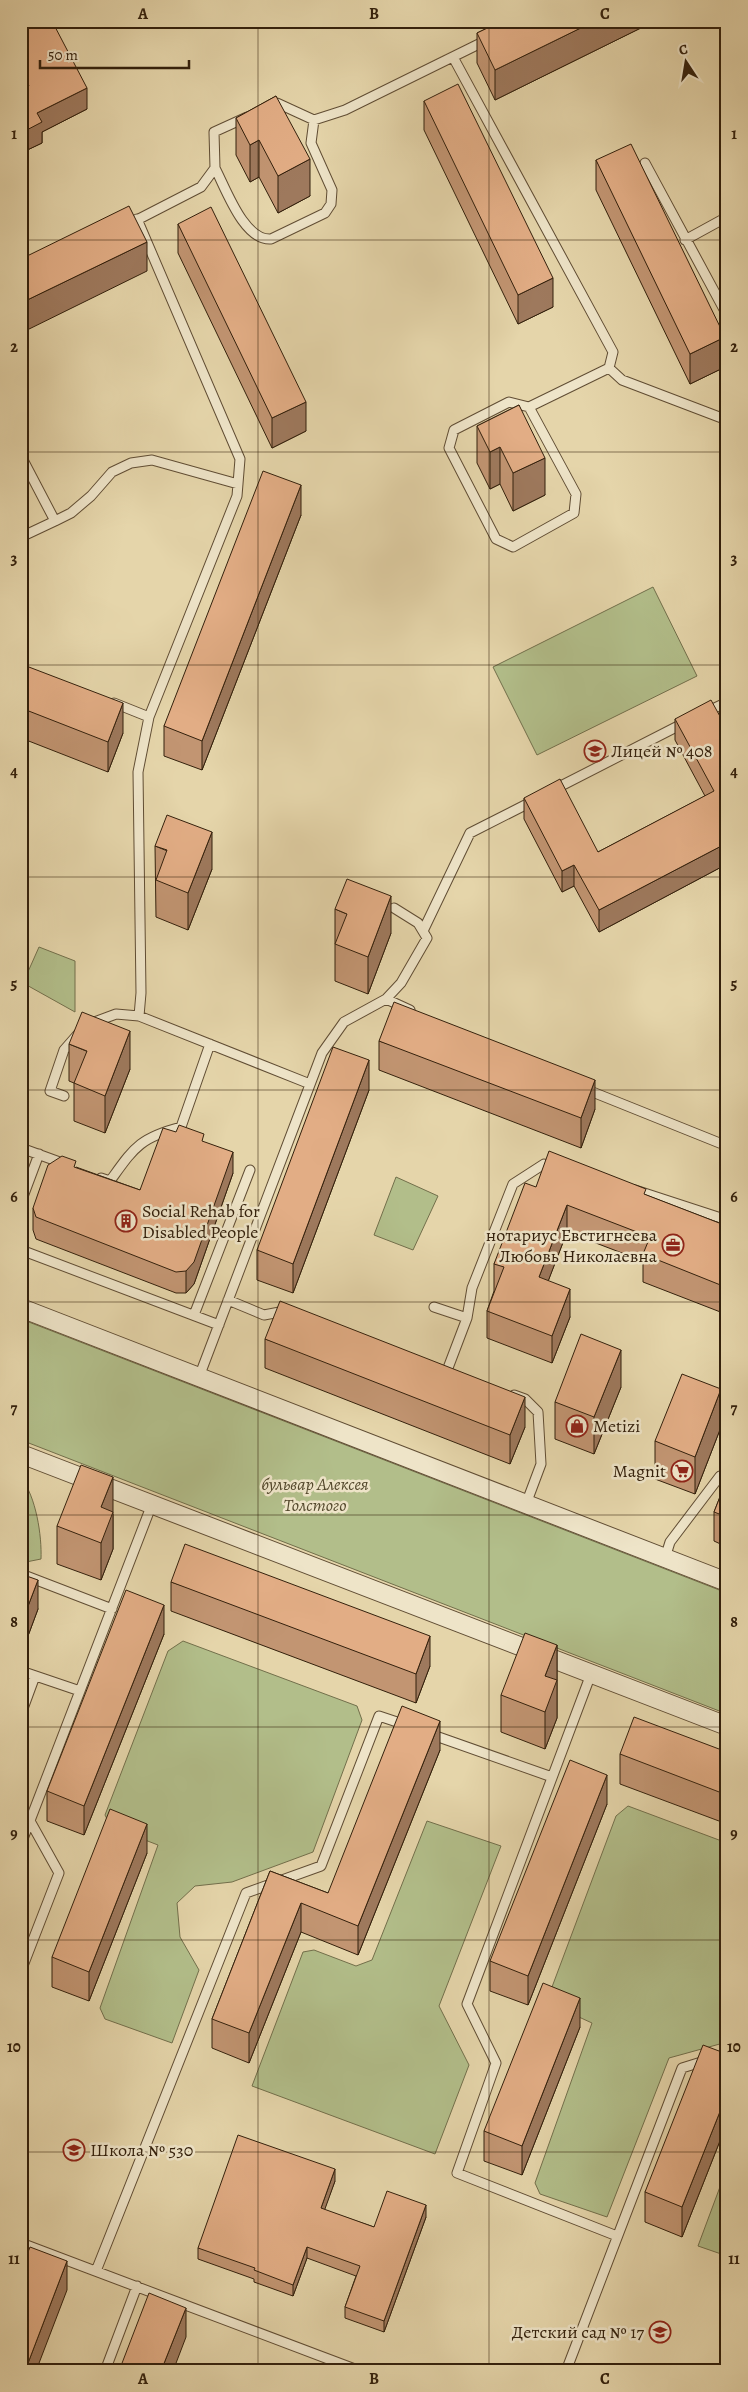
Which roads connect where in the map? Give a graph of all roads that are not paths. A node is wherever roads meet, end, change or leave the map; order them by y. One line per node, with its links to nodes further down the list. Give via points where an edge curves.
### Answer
1 (494, 37): 2 (lane)
2 (454, 57): 3 (lane, via 345,110); 11 (lane, via 612,352)
3 (314, 120): 5 (lane, via 276,104 214,132); 5 (lane, via 311,142 332,190 325,213 271,239 262,240 247,228)
4 (645, 163): 9 (lane)
5 (215, 168): 7 (lane, via 201,187)
6 (727, 217): 9 (lane)
7 (137, 219): 8 (lane); 15 (lane, via 240,459)
8 (120, 228)
9 (685, 240): 10 (lane)
10 (727, 315)
11 (609, 368): 12 (lane); 13 (lane, via 622,380)
12 (529, 407): 12 (lane, via 509,402 454,430 449,448 496,539 513,547 574,513 576,494)
13 (727, 420)
14 (21, 456): 16 (lane)
15 (238, 484): 16 (lane, via 152,460 131,463 112,472 91,496 71,513); 20 (lane, via 237,496)
16 (55, 521): 17 (lane)
17 (21, 537)
18 (103, 698): 20 (lane)
19 (721, 705): 22 (lane, via 470,833)
20 (149, 717): 25 (lane, via 138,772 142,993)
21 (394, 908): 22 (lane, via 418,922)
22 (423, 931): 23 (lane, via 427,938 401,983)
23 (386, 999): 24 (lane); 27 (lane, via 344,1022 322,1053)
24 (419, 1014)
25 (139, 1016): 26 (lane); 29 (lane, via 116,1014 84,1026 64,1050 50,1091)
26 (210, 1044): 27 (lane); 36 (lane, via 181,1127 138,1144 110,1181)
27 (310, 1084): 41 (lane)
28 (575, 1086): 30 (lane)
29 (64, 1096)
30 (727, 1146)
31 (21, 1148): 32 (lane)
32 (39, 1154): 33 (lane); 38 (lane)
33 (75, 1168)
34 (562, 1168): 46 (lane, via 544,1164 513,1184 472,1288)
35 (250, 1170): 45 (lane)
36 (93, 1175)
37 (623, 1186): 39 (lane)
38 (21, 1202)
39 (727, 1220)
40 (21, 1250): 45 (lane)
41 (228, 1300): 44 (lane, via 264,1315); 47 (lane)
42 (434, 1307): 46 (lane)
43 (21, 1308): 49 (street)
44 (298, 1309)
45 (194, 1316): 47 (lane)
46 (467, 1318): 48 (lane)
47 (219, 1325): 49 (lane)
48 (448, 1368)
49 (199, 1377): 54 (street)
50 (508, 1392): 54 (lane, via 525,1399 538,1412 541,1464)
51 (21, 1454): 53 (street)
52 (727, 1476): 55 (lane, via 720,1476 670,1542)
53 (152, 1504): 58 (lane); 60 (street)
54 (526, 1504): 55 (street)
55 (665, 1558): 57 (street)
56 (21, 1574): 58 (lane)
57 (727, 1582)
58 (112, 1609): 62 (lane)
59 (21, 1671): 61 (lane)
60 (591, 1674): 64 (street); 65 (lane)
61 (35, 1676): 62 (lane); 63 (lane)
62 (80, 1692): 66 (lane)
63 (21, 1714)
64 (727, 1726)
65 (552, 1777): 70 (lane, via 467,2004 496,2063 457,2173); 72 (lane, via 379,1716 321,1866 246,1893)
66 (26, 1822): 67 (lane); 68 (lane, via 59,1873)
67 (21, 1844)
68 (21, 1971)
69 (727, 2054): 70 (lane, via 682,2068)
70 (617, 2236): 76 (lane)
71 (21, 2243): 72 (lane)
72 (96, 2271): 73 (lane)
73 (137, 2286): 74 (lane); 75 (lane)
74 (105, 2371)
75 (360, 2371)
76 (566, 2371)

